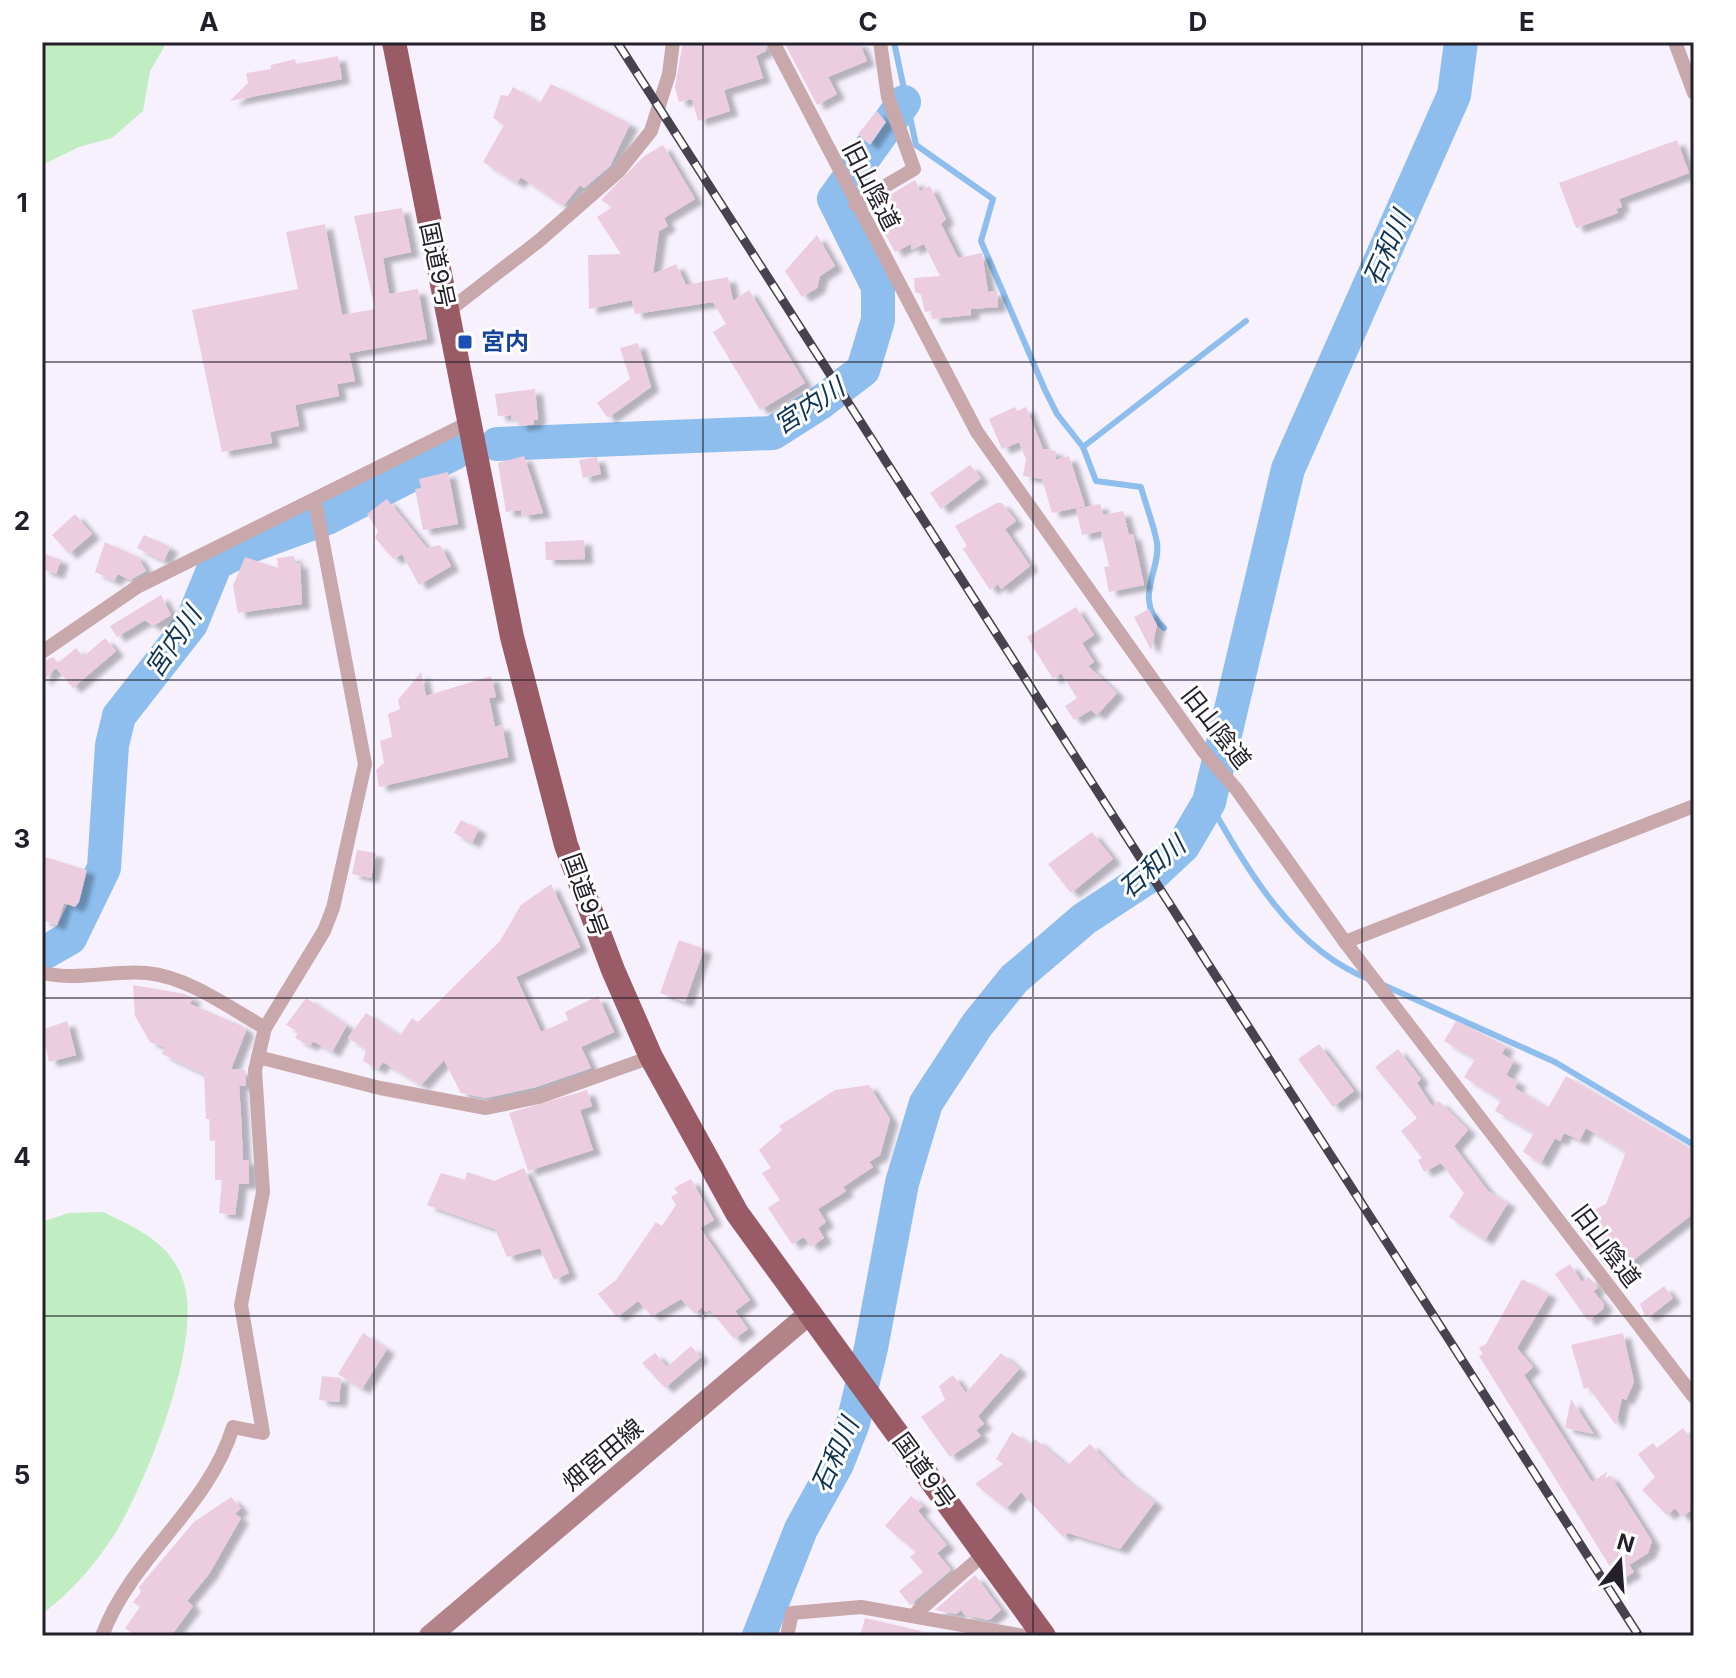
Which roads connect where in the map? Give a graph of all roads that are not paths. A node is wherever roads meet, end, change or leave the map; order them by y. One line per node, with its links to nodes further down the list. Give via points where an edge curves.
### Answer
1 (394, 42): 8 (highway, 国道9号)
2 (673, 42): 8 (street, via 651,131 619,171)
3 (773, 42): 7 (street, 旧山陰道)
4 (880, 42): 7 (street, via 888,97 914,169)
5 (1675, 42): 6 (street)
6 (1694, 93)
7 (855, 204): 13 (street, 旧山陰道, via 977,432)
8 (447, 312): 9 (highway, 国道9号)
9 (470, 422): 10 (street); 17 (highway, 国道9号, via 512,637 559,817 613,970)
10 (315, 501): 11 (street, via 137,587); 15 (street, via 364,749 364,775 333,908)
11 (42, 652)
12 (1694, 806): 13 (street)
13 (1345, 942): 19 (street, 旧山陰道)
14 (42, 973): 15 (street, via 162,976)
15 (265, 1028): 16 (street)
16 (258, 1057): 17 (street, via 486,1108 539,1097); 22 (street, via 256,1117 263,1192 241,1305 263,1433 233,1427 224,1458 121,1593)
17 (651, 1057): 18 (highway, 国道9号, via 737,1213)
18 (809, 1314): 20 (highway, 国道9号); 23 (main road, 畑宮田線)
19 (1694, 1397)
20 (984, 1554): 21 (street); 26 (highway, 国道9号)
21 (915, 1614): 24 (street, via 861,1607 792,1613); 25 (street)
22 (102, 1636)
23 (430, 1636)
24 (787, 1636)
25 (1024, 1636)
26 (1044, 1636)

